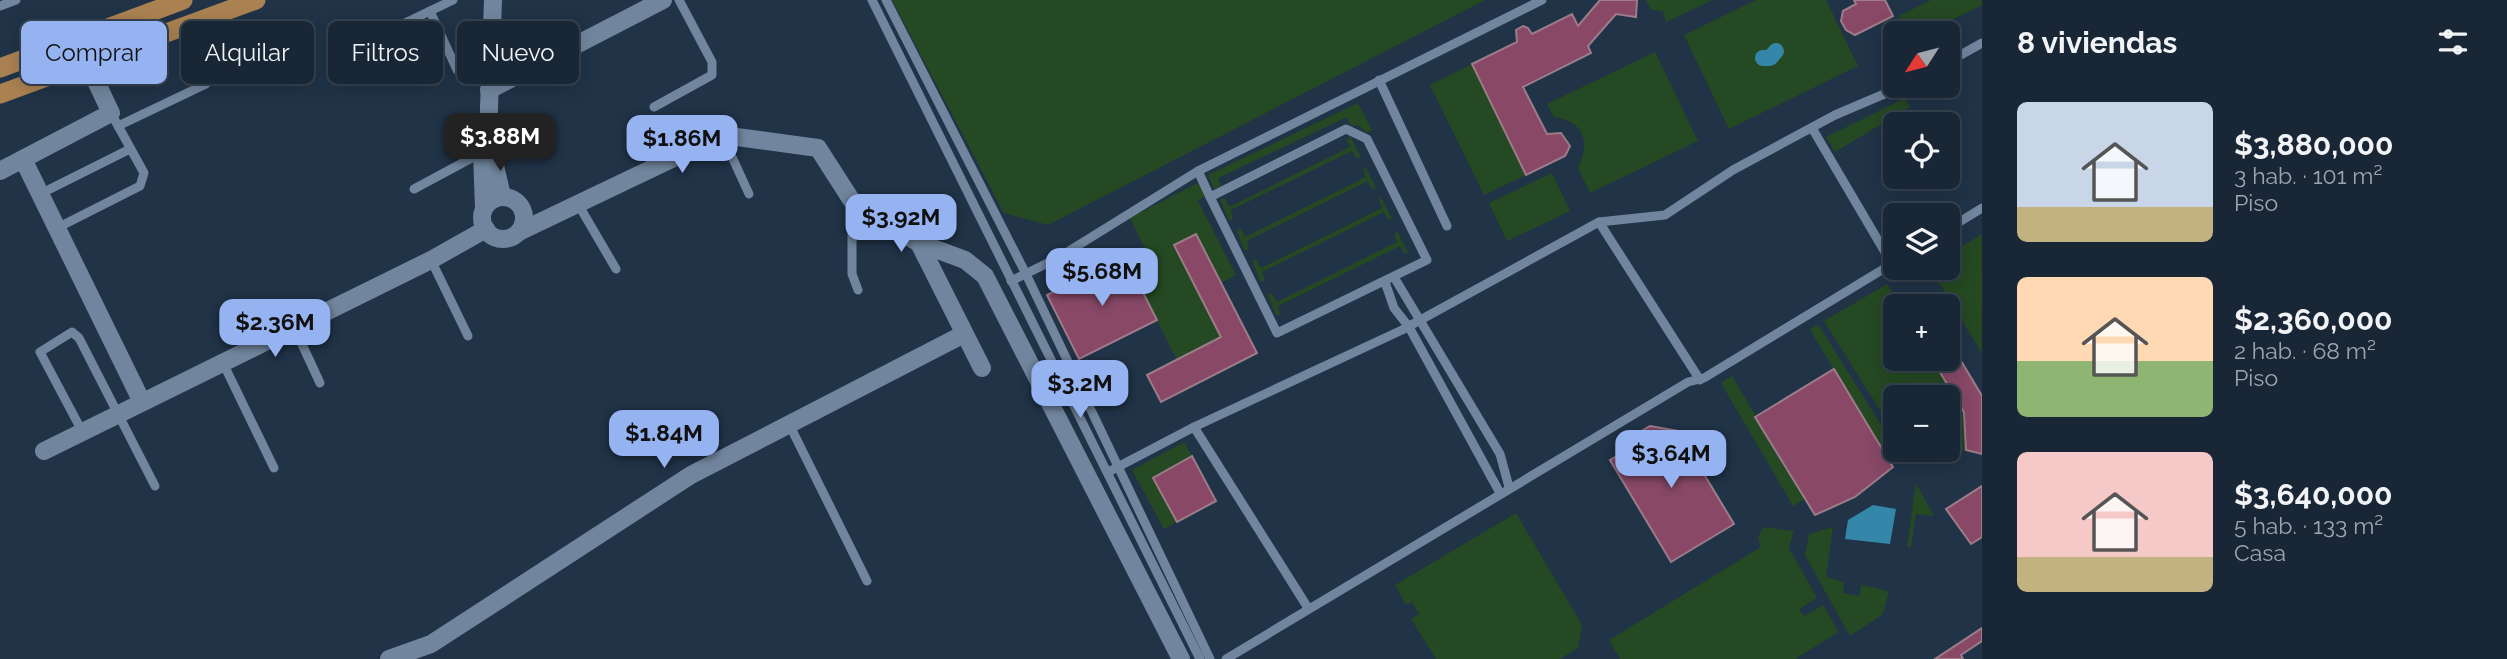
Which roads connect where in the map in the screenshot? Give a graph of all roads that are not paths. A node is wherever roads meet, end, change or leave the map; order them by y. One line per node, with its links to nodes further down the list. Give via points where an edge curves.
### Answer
1 (16, 0): 11 (lane)
2 (183, 0): 13 (main road)
3 (256, 0): 15 (main road)
4 (453, 0): 12 (lane)
5 (493, 0): 25 (street)
6 (663, 0): 25 (street)
7 (679, 0): 28 (lane, via 712,62 712,75)
8 (872, 0): 62 (lane)
9 (887, 0): 60 (lane)
10 (1542, 0): 21 (lane)
11 (0, 6)
12 (430, 11): 14 (lane); 20 (lane)
13 (127, 21)
14 (409, 21)
15 (167, 33)
16 (1982, 43): 17 (lane)
17 (1960, 55)
18 (21, 60): 19 (main road)
19 (0, 68)
20 (457, 70)
21 (1379, 80): 36 (lane); 50 (lane)
22 (27, 84): 27 (main road)
23 (96, 84): 29 (street)
24 (203, 84): 29 (lane)
25 (489, 90): 32 (street)
26 (1883, 93): 30 (lane)
27 (0, 94)
28 (654, 107)
29 (115, 120): 33 (lane); 34 (street)
30 (1812, 128): 48 (lane, via 1733,170 1665,215); 56 (lane)
31 (722, 135): 39 (lane); 42 (street, via 818,148); 43 (street)
32 (488, 146): 37 (lane); 40 (street); 45 (street)
33 (130, 149): 38 (lane); 51 (lane, via 144,173 140,186)
34 (23, 159): 35 (street); 38 (street)
35 (0, 171)
36 (1198, 171): 41 (lane); 60 (lane)
37 (414, 189)
38 (40, 194): 51 (street)
39 (749, 194)
40 (502, 196): 44 (street); 45 (street)
41 (1210, 197): 61 (lane, via 1277,334); 61 (lane, via 1346,129 1367,139 1427,260)
42 (852, 201): 54 (street); 63 (lane, via 852,274)
43 (577, 202): 47 (street); 58 (lane)
44 (521, 206): 47 (street); 53 (street, via 525,216)
45 (484, 208): 52 (street)
46 (1982, 208): 49 (lane)
47 (551, 215): 53 (street)
48 (1599, 222): 64 (lane); 70 (lane)
49 (1960, 222)
50 (1447, 226)
51 (57, 228): 72 (street)
52 (485, 229): 53 (street, via 504,239); 57 (street)
53 (521, 231)
54 (919, 243): 66 (street); 87 (street, via 965,260 985,276)
55 (1620, 243): 70 (lane)
56 (1883, 245)
57 (431, 260): 65 (street); 67 (lane)
58 (616, 269)
59 (1883, 270): 70 (lane)
60 (1026, 275): 62 (lane); 79 (lane)
61 (1390, 279): 64 (lane); 64 (lane, via 1394,308)
62 (1011, 281): 80 (lane)
63 (859, 290)
64 (1414, 324): 75 (lane); 82 (lane, via 1438,347 1500,454); 83 (lane)
65 (294, 327): 68 (street); 71 (lane)
66 (964, 334): 69 (street); 74 (street)
67 (468, 336)
68 (223, 362): 72 (street); 78 (lane)
69 (982, 368)
70 (1702, 379): 82 (lane, via 1688,382)
71 (320, 383)
72 (142, 402): 73 (street)
73 (117, 415): 76 (street); 76 (lane, via 79,338 72,332 66,334 40,352); 81 (lane)
74 (789, 424): 84 (lane); 86 (street, via 691,475 431,644)
75 (1194, 427): 79 (lane); 85 (lane)
76 (83, 433): 77 (street)
77 (44, 451)
78 (274, 468)
79 (1116, 468): 80 (lane); 89 (lane)
80 (1106, 472): 88 (lane)
81 (155, 486)
82 (1509, 487): 83 (lane)
83 (1500, 493): 85 (lane)
84 (866, 581)
85 (1308, 608): 90 (lane)
86 (389, 659)
87 (1181, 659)
88 (1200, 659)
89 (1210, 659)
90 (1226, 659)

